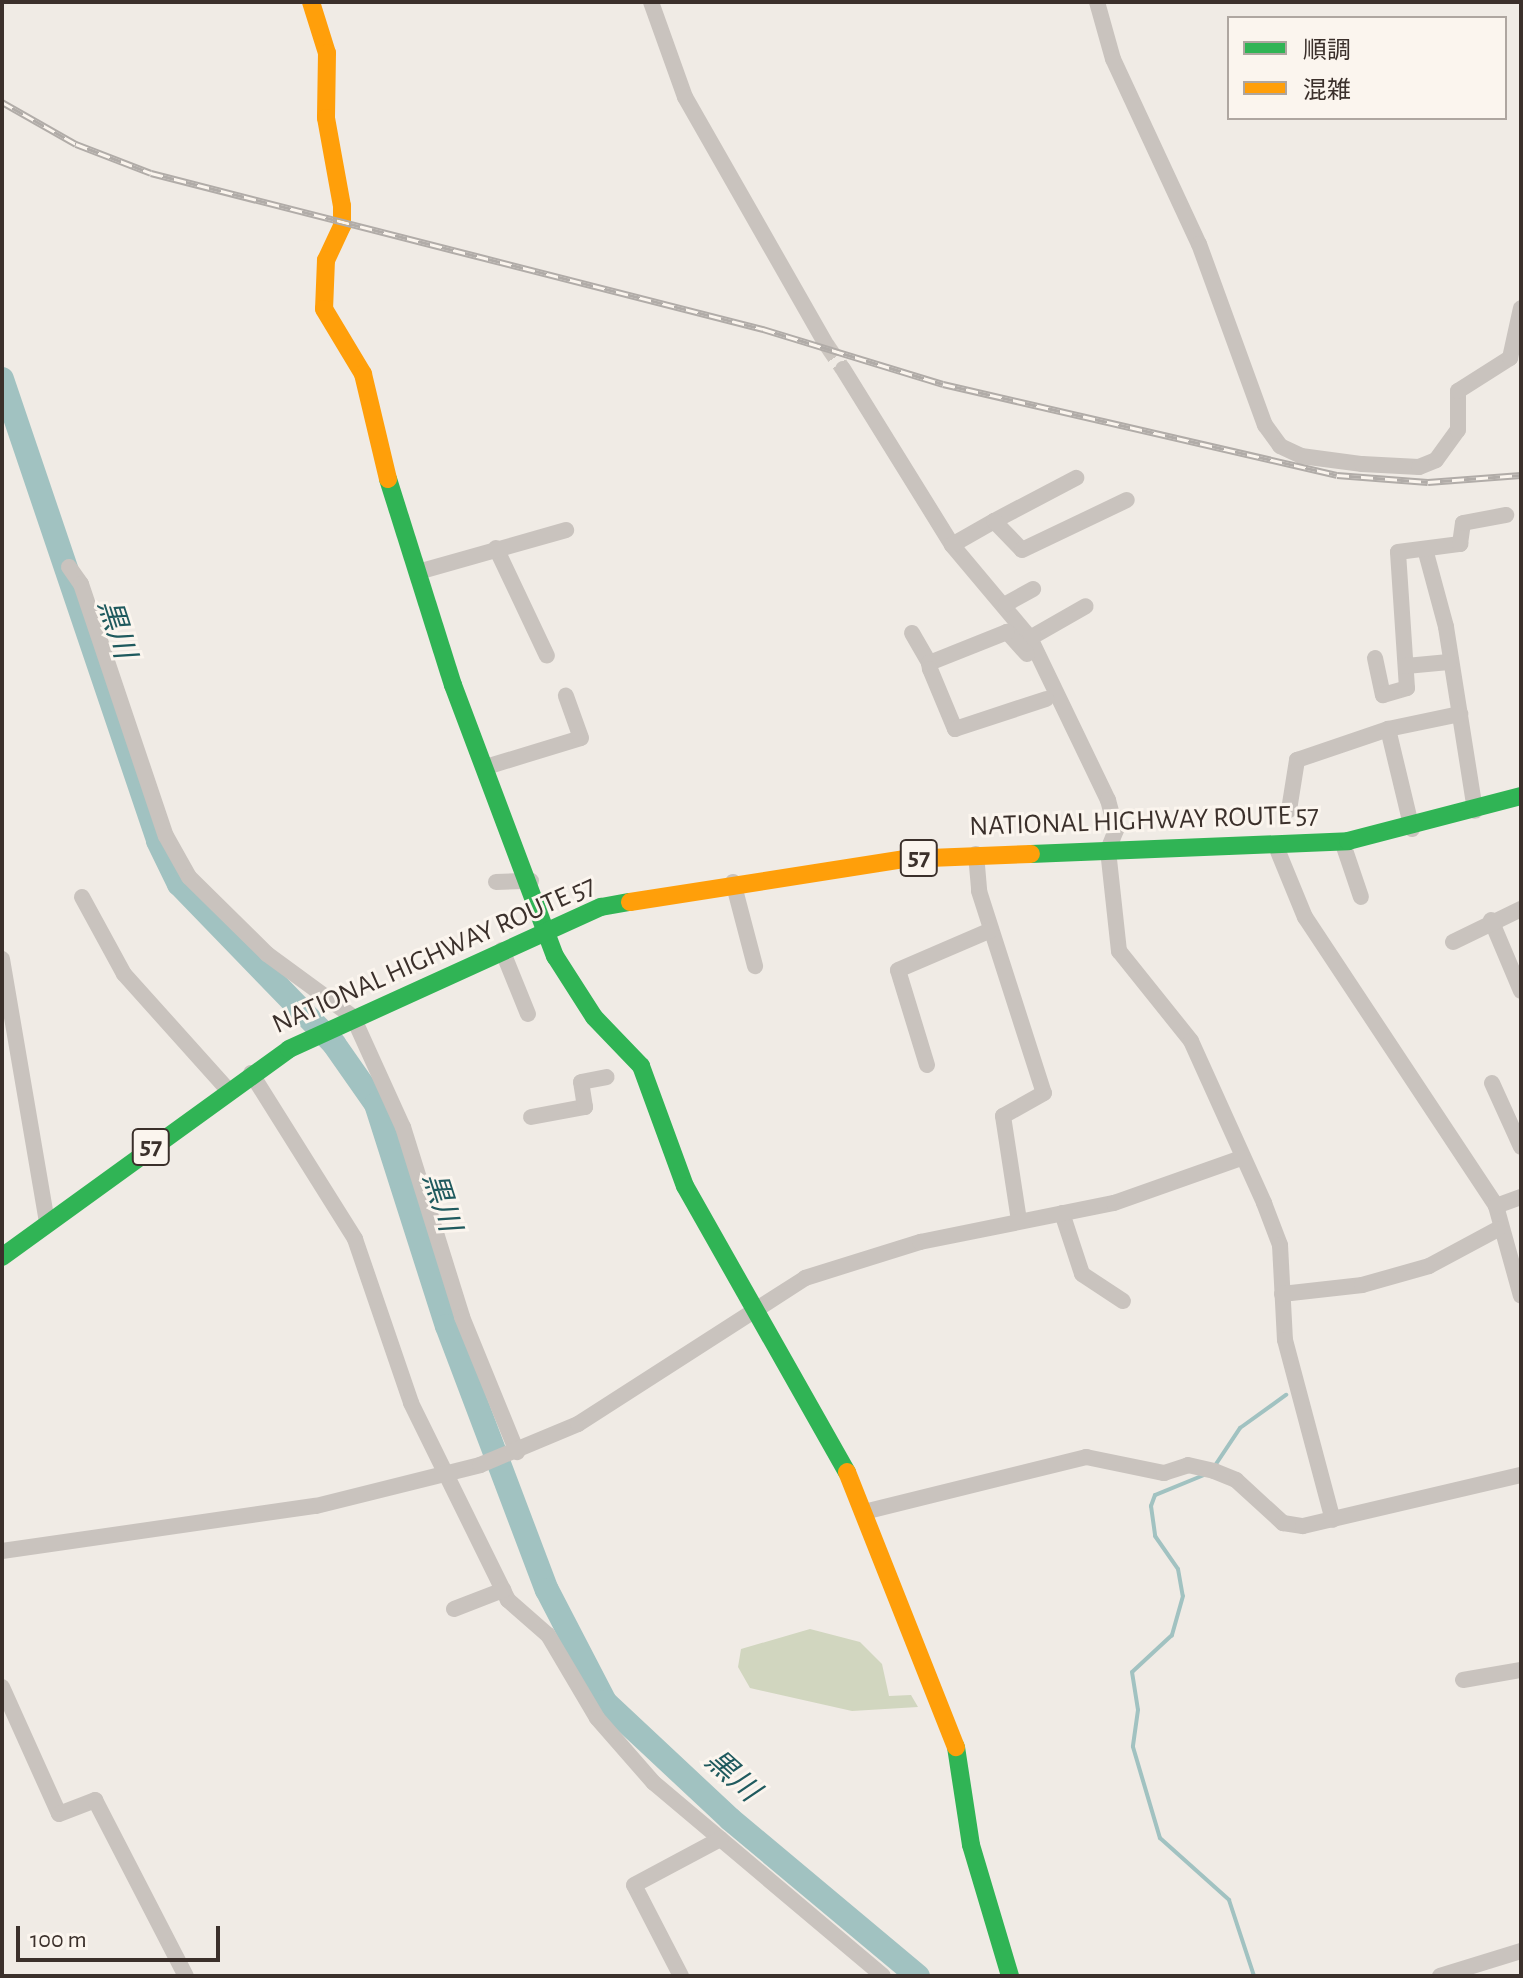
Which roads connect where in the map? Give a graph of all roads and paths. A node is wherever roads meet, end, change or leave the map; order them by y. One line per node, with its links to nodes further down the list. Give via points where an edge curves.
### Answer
1 (311, 2): 17 (main road, via 327,53 326,118 342,206 342,226 326,260 324,309 363,374 381,458)
2 (651, 2): 5 (street, via 685,97)
3 (1097, 2): 6 (street, via 1113,59 1199,244 1265,425 1280,446 1301,456 1419,467 1447,451 1458,430 1458,391 1469,378 1500,370)
4 (1521, 308): 6 (street)
5 (826, 344)
6 (1515, 357)
7 (843, 369): 13 (street)
8 (1076, 478): 11 (street)
9 (1127, 500): 11 (street, via 1022,550)
10 (1506, 515): 15 (street, via 1463,523 1460,544)
11 (994, 521): 13 (street)
12 (566, 530): 14 (street)
13 (952, 545): 19 (street)
14 (496, 548): 17 (street); 23 (street)
15 (1425, 549): 25 (street); 27 (street, via 1398,552)
16 (69, 567): 57 (street, via 81,584 166,836 189,877 267,954)
17 (418, 572): 32 (main road)
18 (1033, 589): 19 (street)
19 (1006, 604): 22 (street)
20 (1086, 606): 22 (street)
21 (912, 633): 26 (street)
22 (1030, 638): 33 (street)
23 (547, 656)
24 (1375, 658): 27 (street, via 1383,695 1407,688)
25 (1449, 662): 27 (street); 30 (street)
26 (929, 663): 29 (street, via 1007,632 1020,639); 29 (street, via 955,729)
27 (1406, 666)
28 (566, 696): 32 (street, via 581,738)
29 (1046, 699): 33 (street)
30 (1460, 714): 31 (street); 36 (street)
31 (1388, 729): 35 (street, via 1297,760); 37 (street)
32 (486, 767): 42 (main road)
33 (1096, 782): 40 (street, via 1116,830)
34 (1518, 803): 36 (main road, NATIONAL HIGHWAY ROUTE 57 / 57)
35 (1289, 810)
36 (1475, 811): 37 (main road, NATIONAL HIGHWAY ROUTE 57 / 57)
37 (1412, 829): 38 (main road, NATIONAL HIGHWAY ROUTE 57 / 57)
38 (1342, 841): 39 (main road, NATIONAL HIGHWAY ROUTE 57 / 57); 46 (street)
39 (1275, 844): 40 (main road, NATIONAL HIGHWAY ROUTE 57 / 57); 67 (street, via 1305,917)
40 (1108, 850): 41 (main road, NATIONAL HIGHWAY ROUTE 57 / 57); 65 (street, via 1119,951 1191,1041)
41 (976, 854): 44 (main road, NATIONAL HIGHWAY ROUTE 57 / 57); 50 (street)
42 (531, 881): 43 (street); 49 (main road)
43 (496, 882)
44 (733, 882): 49 (main road, NATIONAL HIGHWAY ROUTE 57 / 57, via 611,904); 54 (street)
45 (82, 897): 62 (street, via 124,974)
46 (1361, 897)
47 (1521, 909): 48 (street)
48 (1491, 920): 51 (street); 55 (street)
49 (547, 930): 52 (main road, NATIONAL HIGHWAY ROUTE 57 / 57); 76 (main road, via 555,956 594,1017 641,1066 685,1186 741,1290)
50 (991, 930): 58 (street, via 898,970); 69 (street, via 1044,1093 1003,1116)
51 (1453, 942)
52 (502, 950): 56 (street); 57 (main road, NATIONAL HIGHWAY ROUTE 57 / 57)
53 (2, 959): 70 (street)
54 (755, 966)
55 (1521, 991)
56 (528, 1014)
57 (346, 1020): 59 (main road, NATIONAL HIGHWAY ROUTE 57 / 57); 77 (street, via 403,1127 462,1317)
58 (927, 1065)
59 (251, 1073): 62 (main road, NATIONAL HIGHWAY ROUTE 57 / 57); 78 (street, via 355,1239 411,1403)
60 (607, 1077): 63 (street, via 581,1082 585,1107)
61 (1492, 1083): 64 (street)
62 (228, 1090): 70 (main road, NATIONAL HIGHWAY ROUTE 57 / 57)
63 (531, 1117)
64 (1521, 1147)
65 (1241, 1158): 68 (street, via 1114,1203); 73 (street, via 1280,1245)
66 (1521, 1197): 67 (street)
67 (1496, 1206): 71 (street)
68 (1062, 1213): 69 (street); 75 (street, via 1082,1274)
69 (1019, 1221): 76 (street, via 858,1260 805,1278)
70 (47, 1222): 72 (main road, NATIONAL HIGHWAY ROUTE 57 / 57)
71 (1498, 1229): 73 (street, via 1429,1266 1362,1285); 74 (street)
72 (2, 1257)
73 (1282, 1294): 81 (street, via 1285,1340)
74 (1521, 1296)
75 (1123, 1301)
76 (760, 1307): 77 (street, via 578,1424); 80 (main road)
77 (517, 1452): 78 (street)
78 (449, 1473): 82 (street, via 316,1506); 83 (street)
79 (1521, 1475): 81 (street)
80 (868, 1511): 81 (street, via 1086,1457 1164,1473 1188,1465 1214,1471 1236,1480 1283,1523); 93 (main road, via 901,1618 936,1683 963,1768 971,1845)
81 (1333, 1520)
82 (2, 1551)
83 (503, 1590): 84 (street); 88 (street, via 548,1635 597,1718 654,1783)
84 (463, 1611)
85 (1521, 1670): 86 (street)
86 (1463, 1680)
87 (2, 1687): 90 (street, via 59,1814 95,1800)
88 (720, 1839): 91 (street, via 634,1885); 92 (street)
89 (1521, 1951): 94 (street)
90 (186, 1976)
91 (681, 1976)
92 (883, 1976)
93 (1010, 1976)
94 (1440, 1976)

